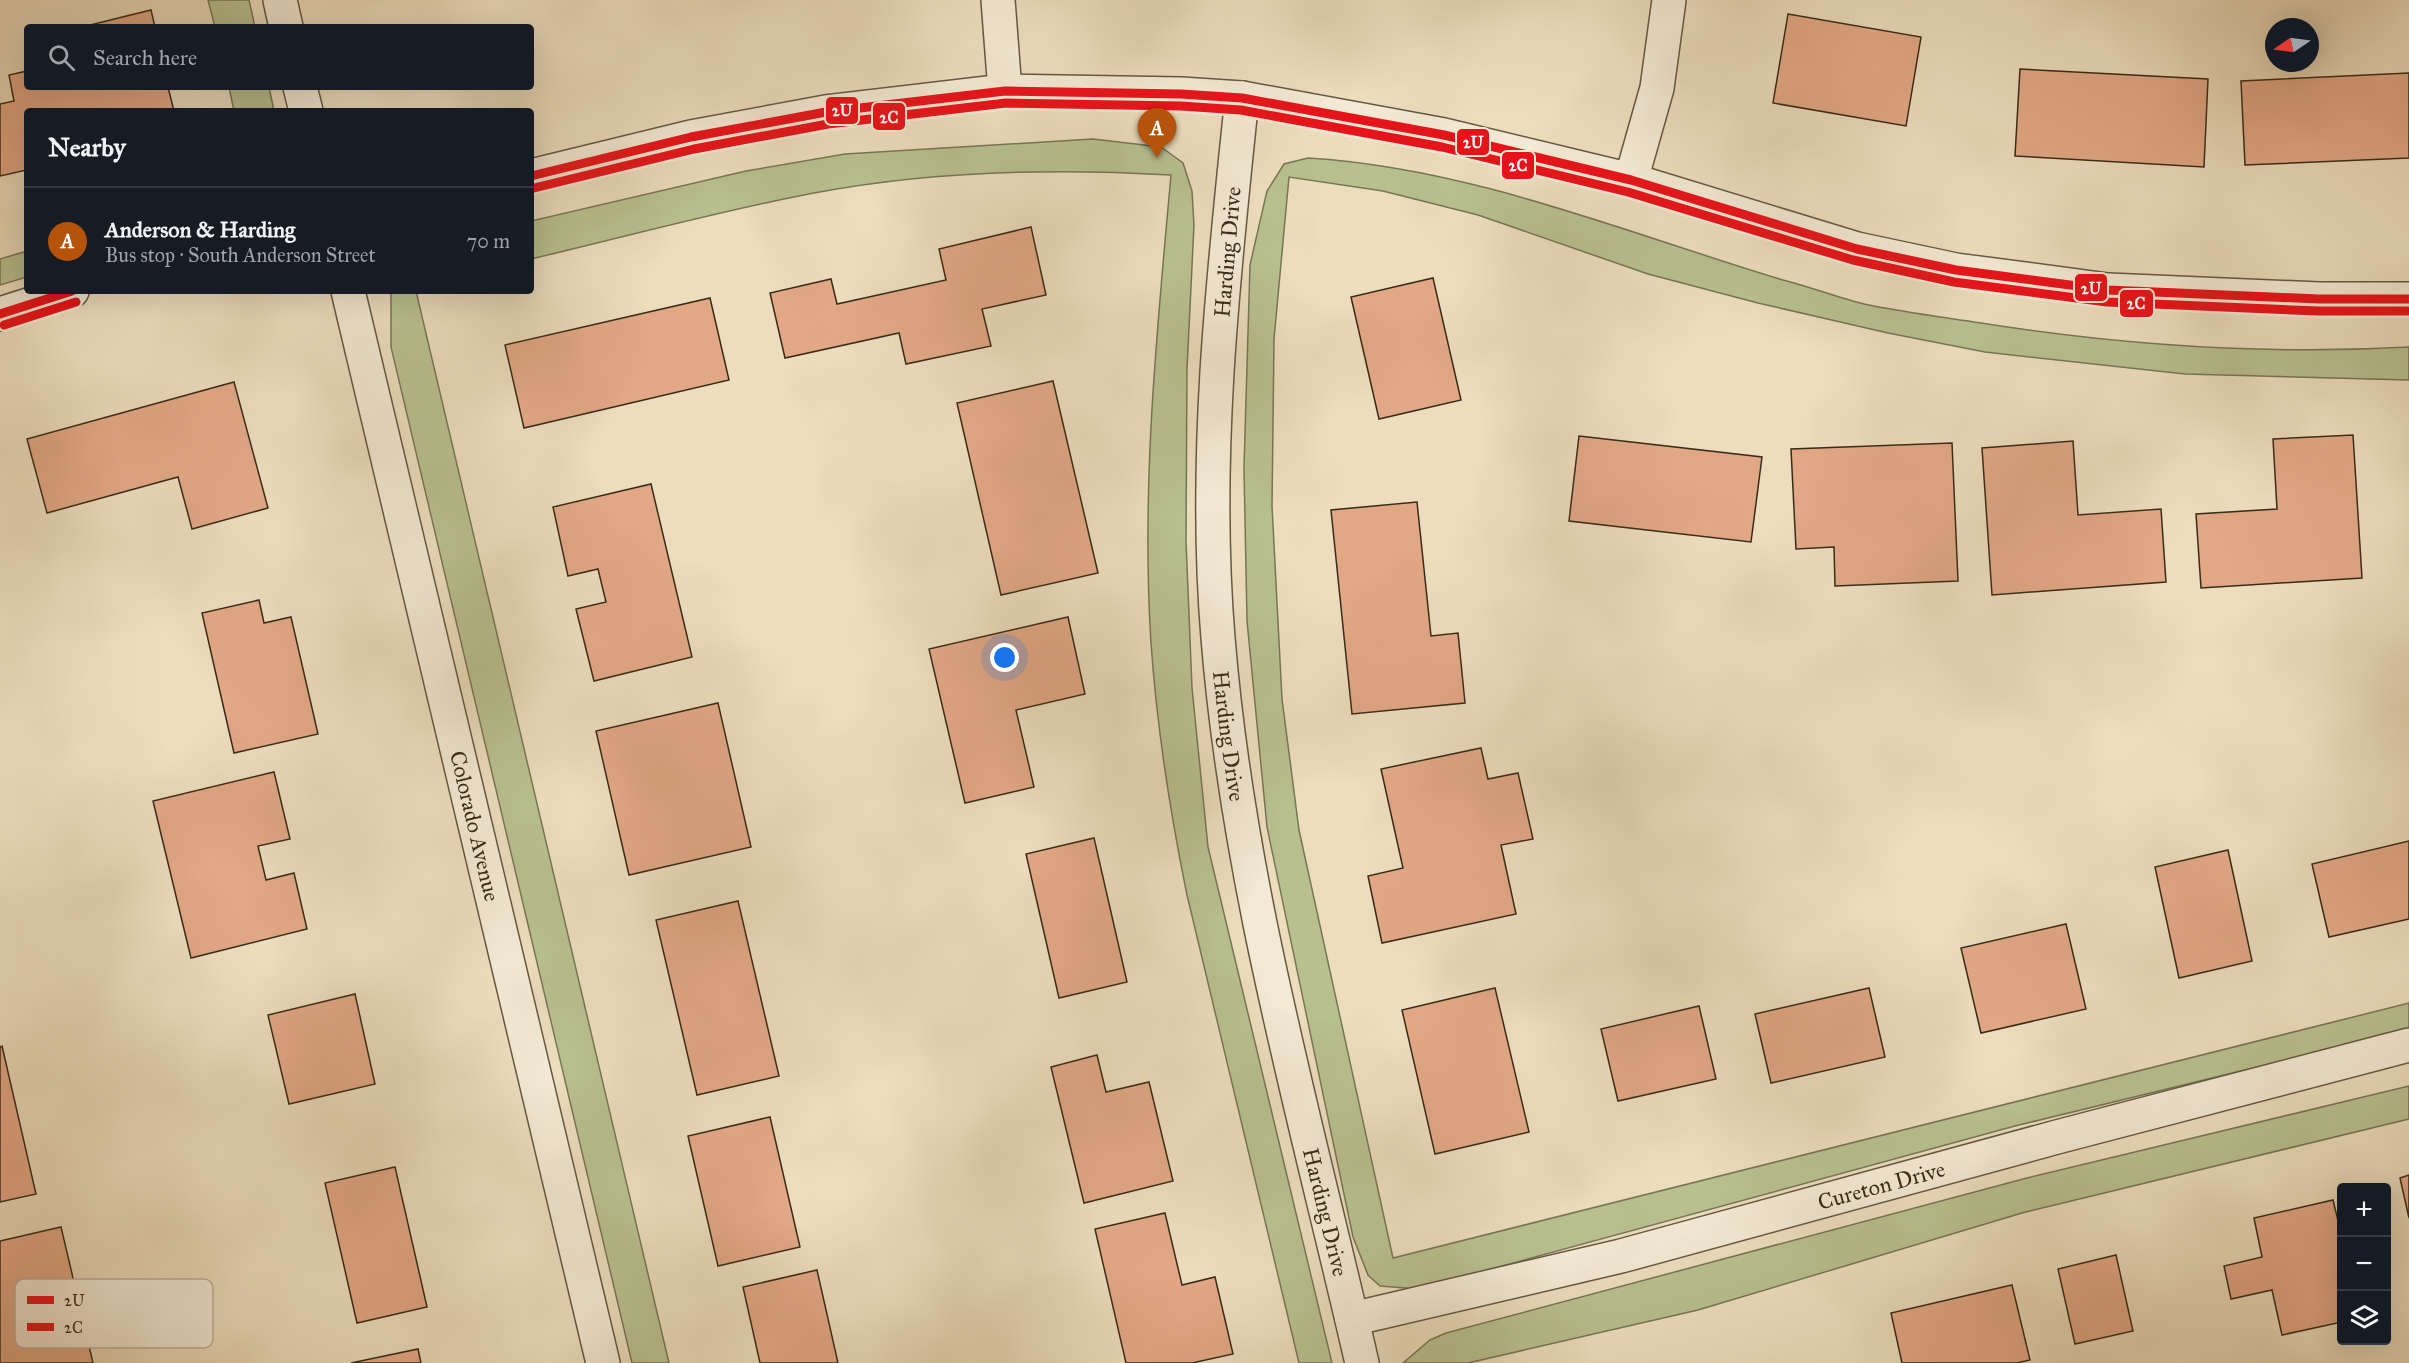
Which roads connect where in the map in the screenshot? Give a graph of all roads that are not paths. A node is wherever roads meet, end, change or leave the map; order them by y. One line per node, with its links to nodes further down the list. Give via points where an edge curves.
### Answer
1 (280, 0): 4 (street)
2 (998, 0): 6 (street)
3 (1669, 0): 10 (street, via 1657,88)
4 (285, 24)
5 (301, 90): 8 (street)
6 (1005, 91): 7 (street, via 1147,92); 9 (street, via 826,112 691,137)
7 (1242, 99): 10 (street, via 1444,135); 16 (street, Harding Drive, via 1216,362 1212,495 1218,636 1233,778 1268,971)
8 (305, 108)
9 (534, 175)
10 (1631, 180): 13 (street, via 1857,249 1956,270 2108,290)
11 (63, 294): 14 (street)
12 (349, 294): 17 (street, Colorado Avenue)
13 (2409, 299)
14 (0, 314)
15 (2409, 1045): 16 (street, Cureton Drive, via 1621,1256)
16 (1352, 1319): 18 (street, Harding Drive)
17 (603, 1363)
18 (1362, 1363)

